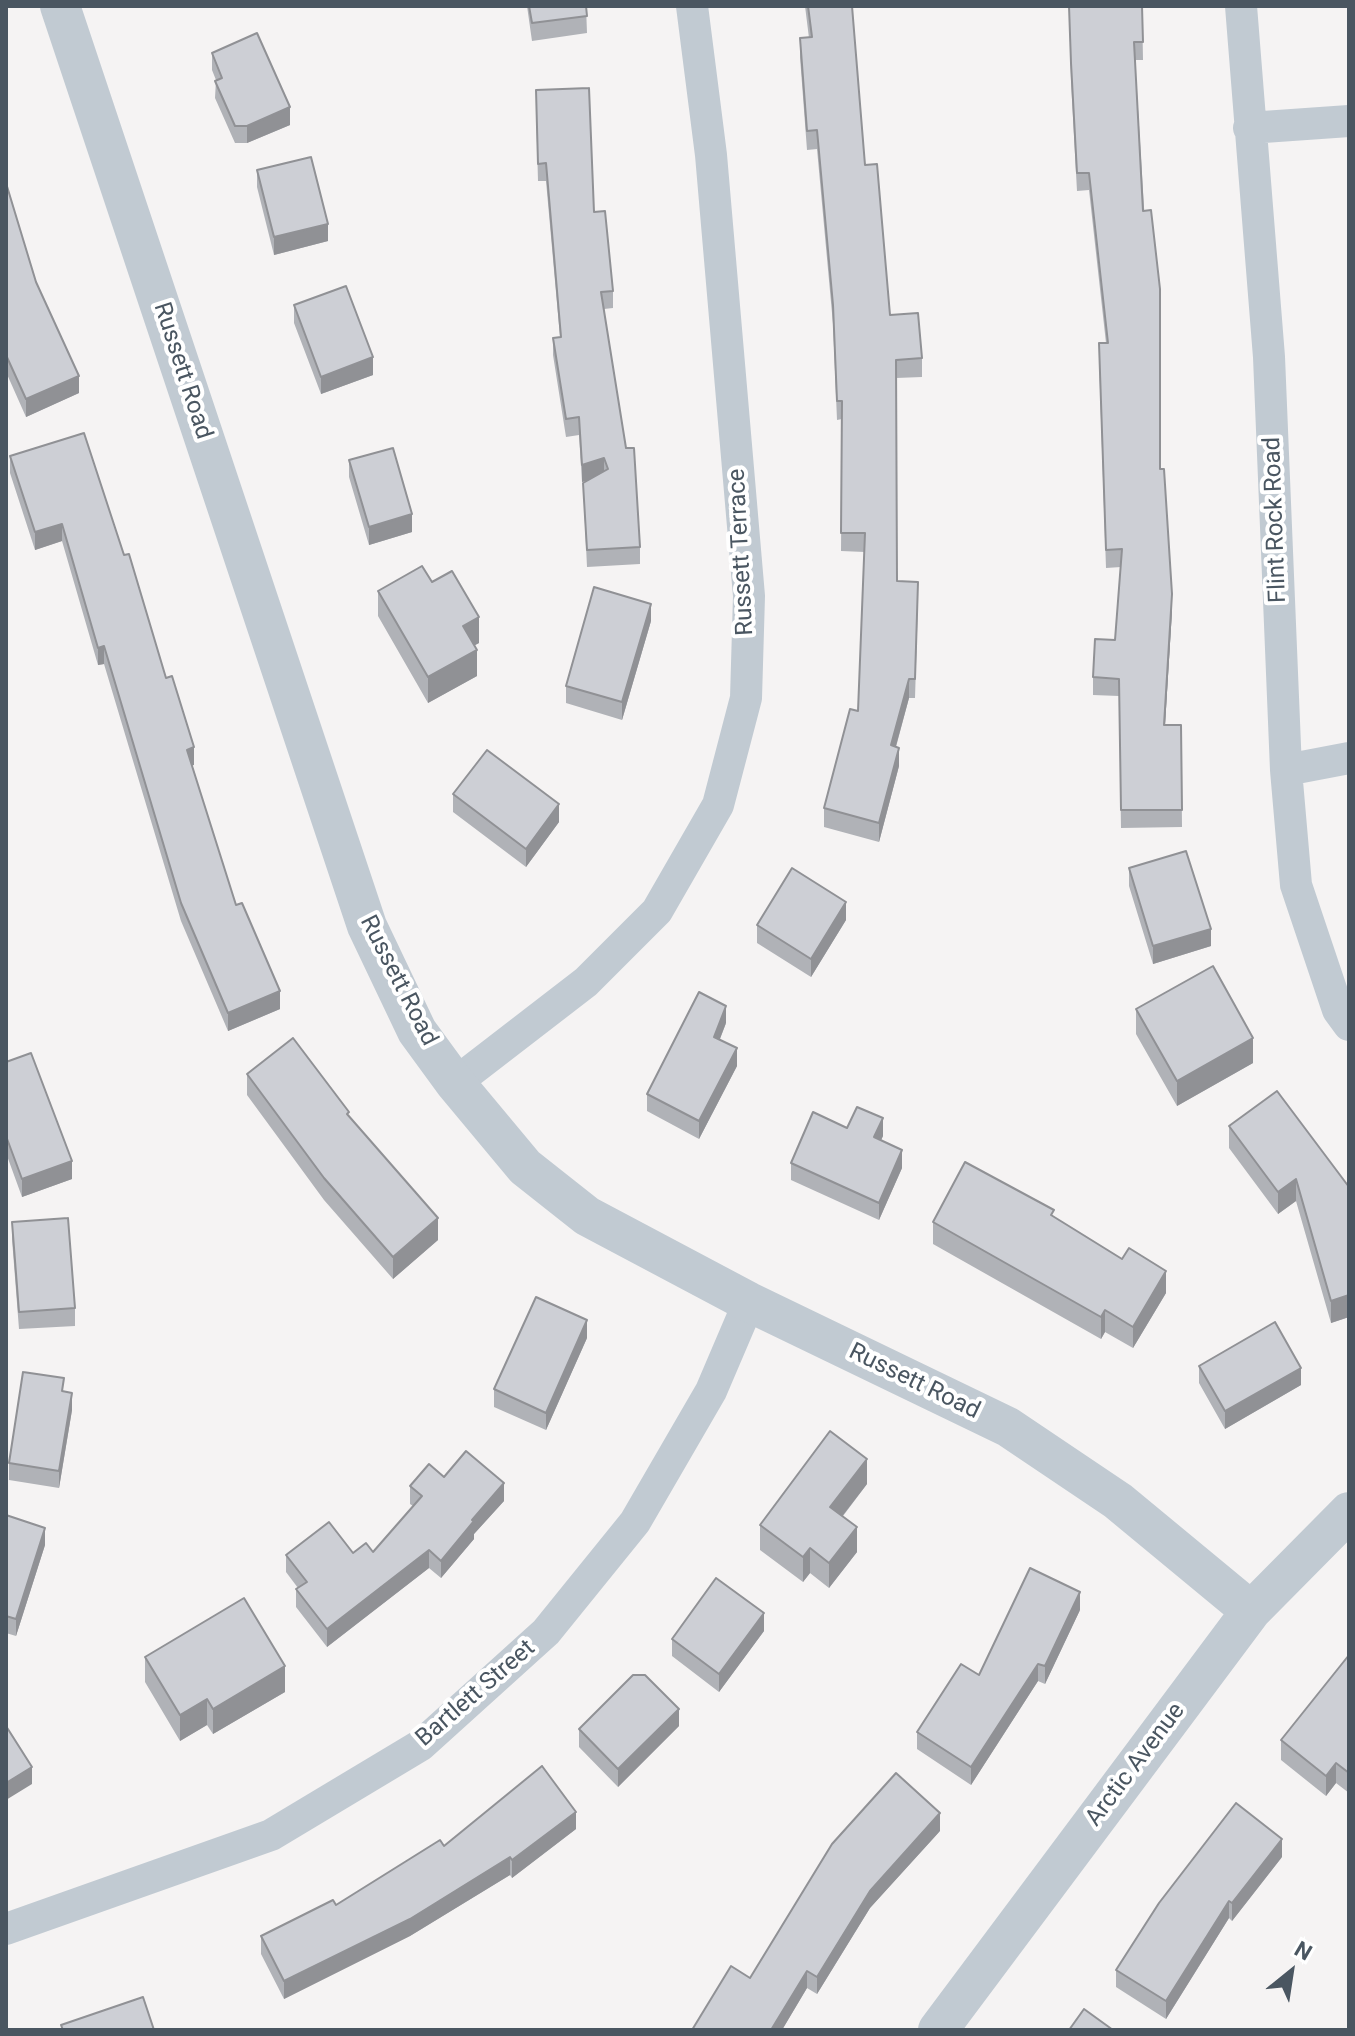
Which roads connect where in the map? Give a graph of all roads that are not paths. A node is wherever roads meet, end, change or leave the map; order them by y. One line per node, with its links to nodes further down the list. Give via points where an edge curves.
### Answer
1 (60, 6): 9 (street, Russett Road, via 367,926 417,1031)
2 (692, 6): 9 (street, Russett Terrace, via 711,155 749,596 746,698 718,805 657,911 586,982)
3 (1241, 6): 5 (street, Flint Rock Road)
4 (1349, 121): 5 (street)
5 (1249, 128): 7 (street, Flint Rock Road, via 1269,357)
6 (1349, 758): 7 (street)
7 (1286, 770): 8 (street, Flint Rock Road, via 1296,885 1338,1010)
8 (1349, 1025)
9 (455, 1083): 10 (street, Russett Road, via 525,1167 587,1216)
10 (749, 1302): 12 (street, Russett Road, via 1008,1427 1118,1501); 13 (street, Bartlett Street, via 711,1391 635,1522 546,1632 421,1745 271,1835)
11 (1349, 1512): 12 (street, Arctic Avenue)
12 (1251, 1611): 14 (street, Arctic Avenue)
13 (6, 1929)
14 (938, 2030)

